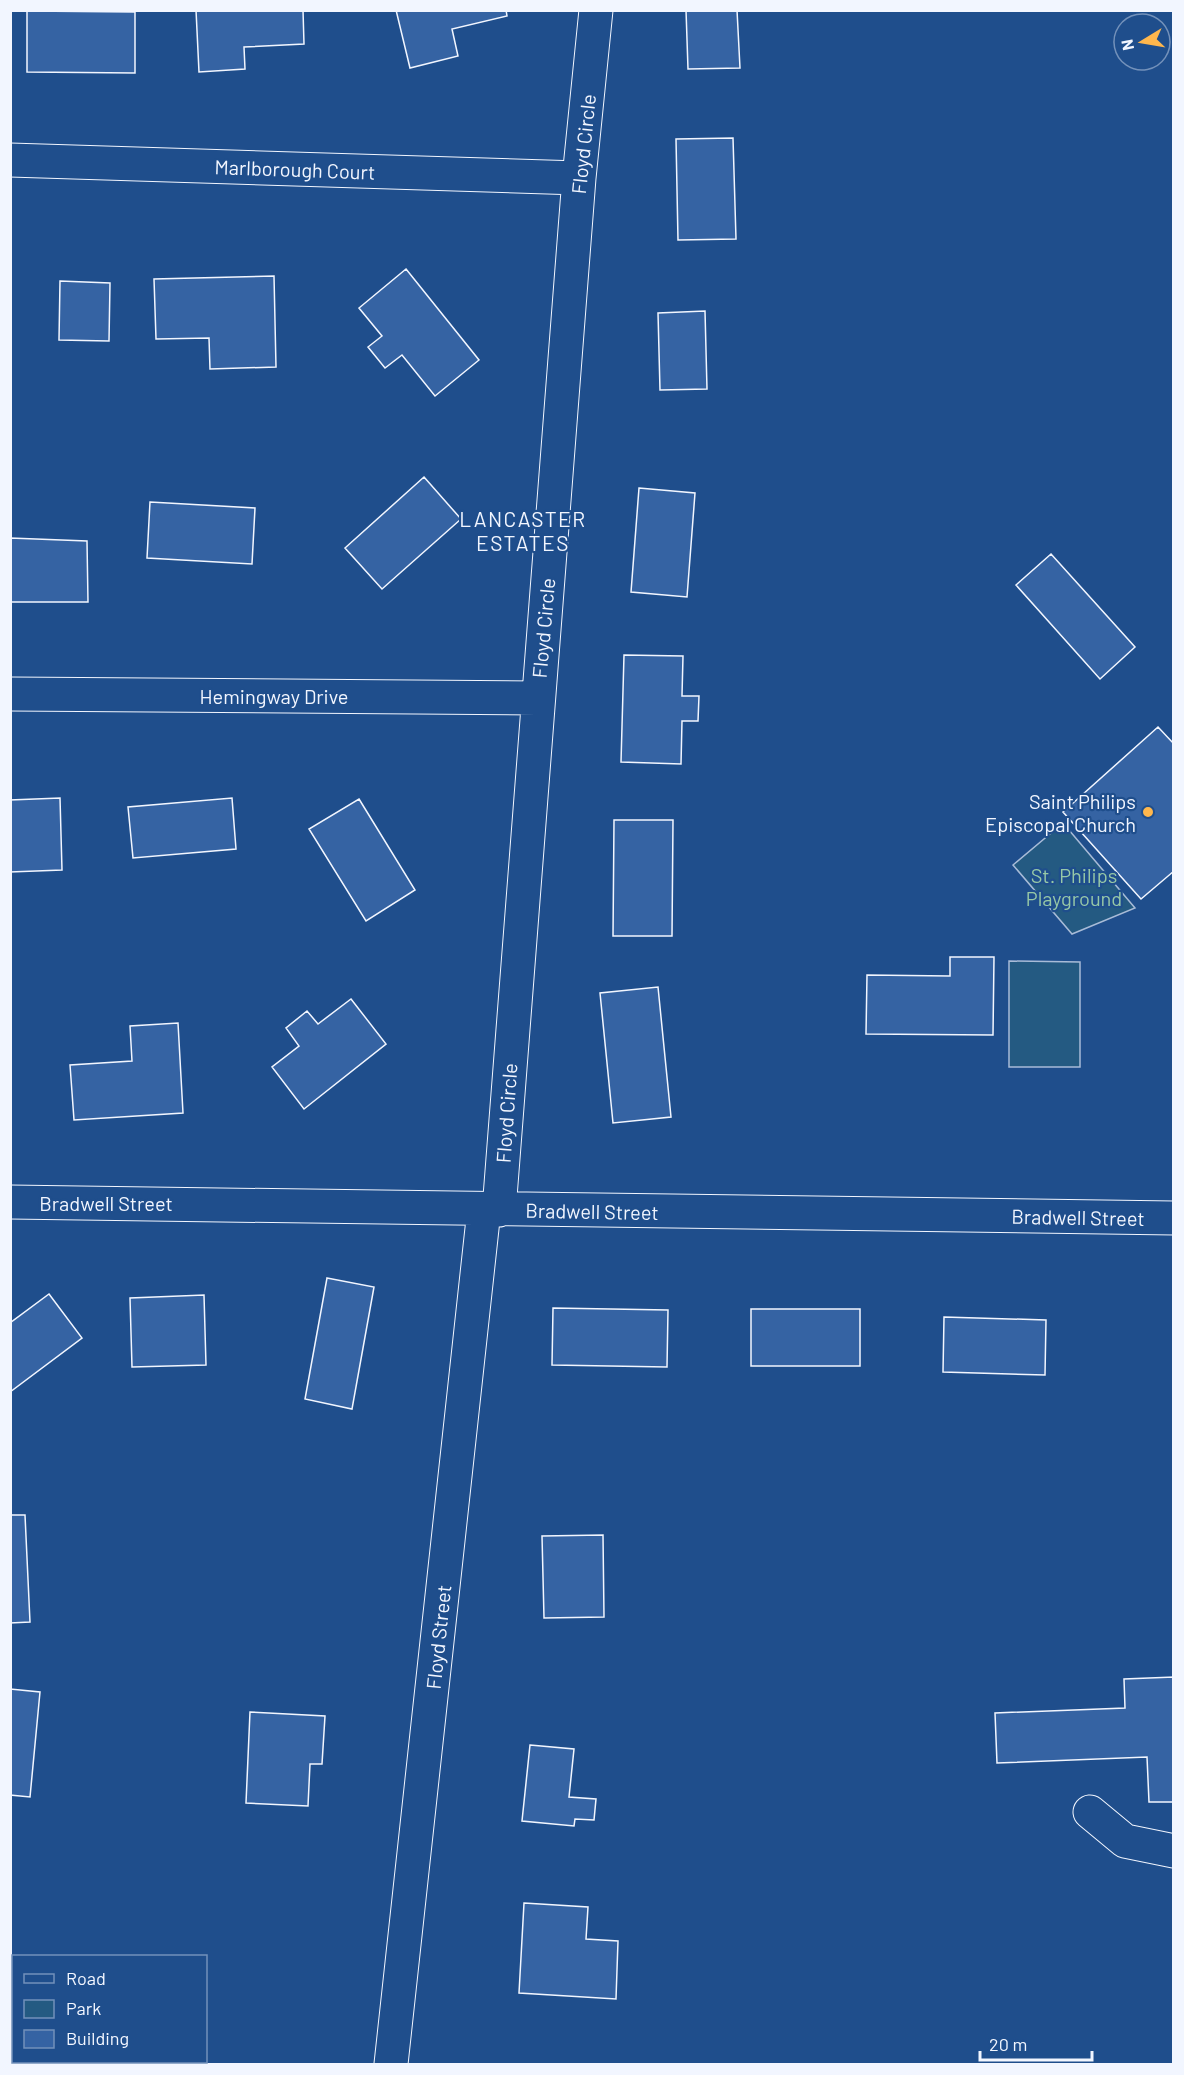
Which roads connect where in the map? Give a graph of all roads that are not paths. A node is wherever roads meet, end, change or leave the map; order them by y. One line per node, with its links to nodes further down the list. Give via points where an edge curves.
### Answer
1 (596, 10): 3 (street, Floyd Circle)
2 (10, 160): 3 (street, Marlborough Court)
3 (579, 178): 5 (street, Floyd Circle)
4 (10, 694): 5 (street, Hemingway Drive)
5 (537, 698): 7 (street, Floyd Circle)
6 (10, 1202): 7 (street, Bradwell Street)
7 (491, 1210): 8 (street, Bradwell Street); 11 (street, Floyd Street)
8 (1173, 1218)
9 (1090, 1812): 10 (street, via 1125,1841)
10 (1173, 1851)
11 (392, 2064)

